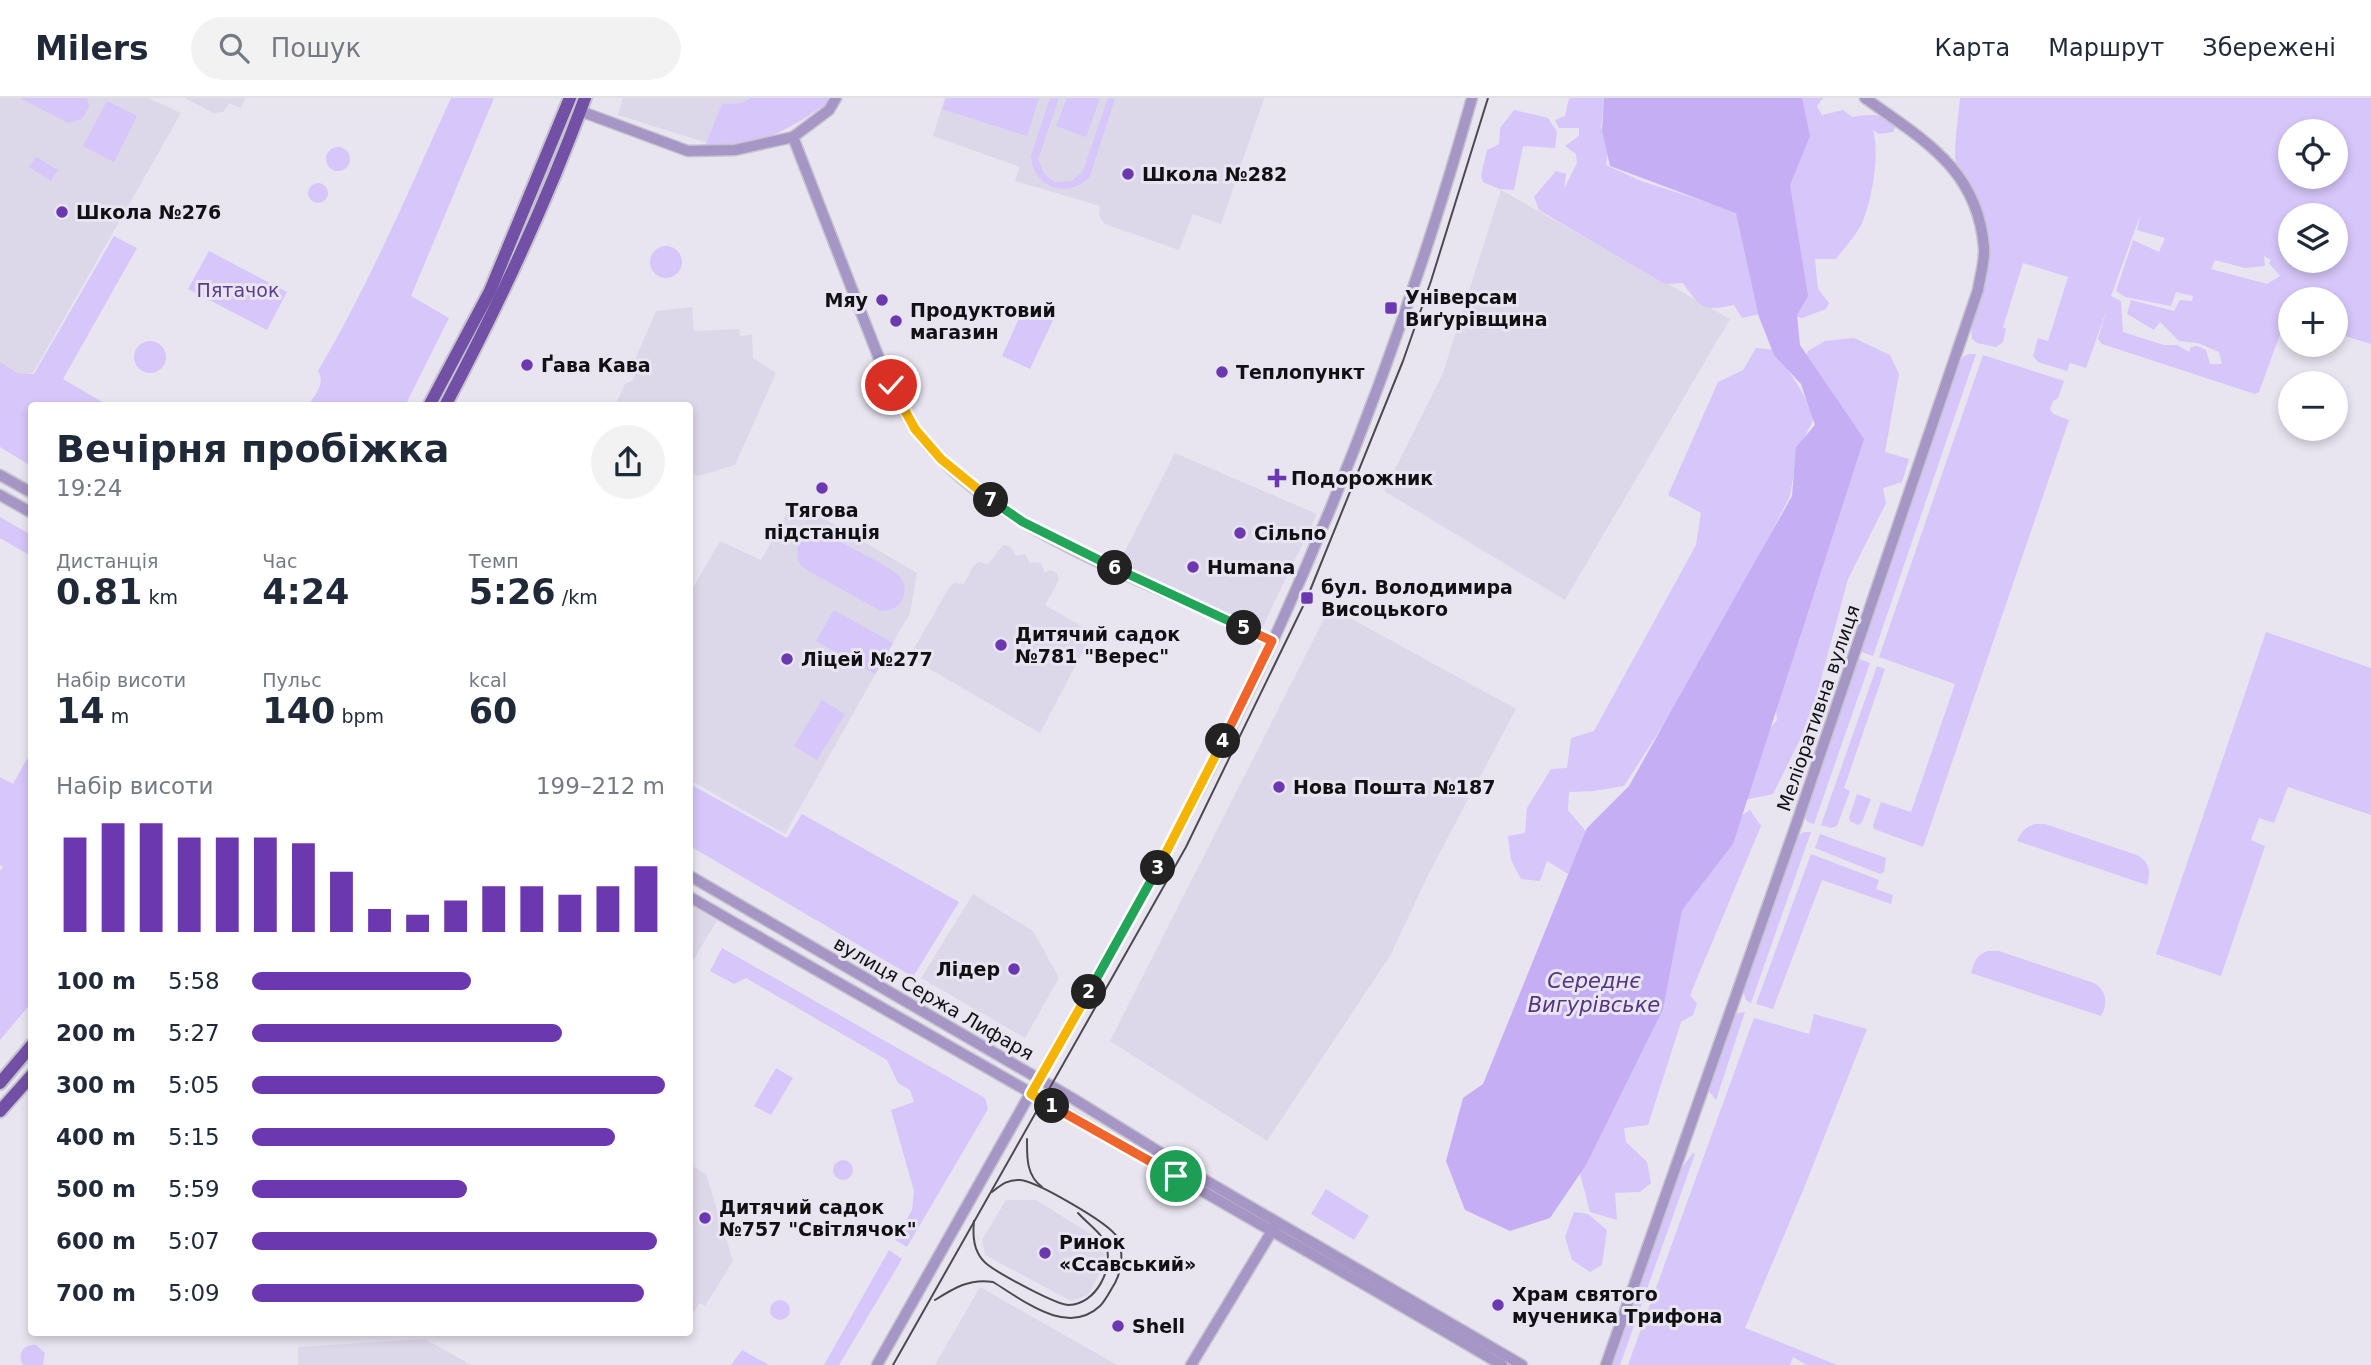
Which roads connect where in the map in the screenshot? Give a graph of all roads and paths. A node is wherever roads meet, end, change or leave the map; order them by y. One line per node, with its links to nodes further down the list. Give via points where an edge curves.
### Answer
1 (570, 98): 8 (main road, via 490,291)
2 (585, 98): 6 (main road)
3 (836, 98): 7 (street, via 829,110)
4 (1472, 98): 14 (street, via 1447,187 1389,355 1339,488)
5 (1865, 98): 28 (street, Меліоративна вулиця, via 1949,162 1966,187 1978,215 1984,250 1978,290)
6 (580, 111): 7 (street, via 688,151 735,150); 9 (main road, via 523,248)
7 (793, 137): 14 (street, via 891,385 915,429 941,459 1023,522)
8 (431, 402)
9 (447, 402)
10 (0, 475): 11 (street)
11 (28, 491)
12 (0, 495): 13 (street)
13 (28, 511)
14 (1272, 641): 19 (street, via 1172,842)
15 (693, 878): 19 (street, вулиця Сержа Лифаря)
16 (693, 899): 21 (street, вулиця Сержа Лифаря)
17 (28, 1050): 20 (main road)
18 (28, 1080): 22 (main road)
19 (1039, 1080): 21 (street); 23 (street, вулиця Сержа Лифаря)
20 (0, 1083)
21 (1031, 1094): 23 (street, вулиця Сержа Лифаря); 24 (street)
22 (0, 1111)
23 (1275, 1226): 25 (street); 26 (street, вулиця Сержа Лифаря); 27 (street, вулиця Сержа Лифаря)
24 (877, 1365)
25 (1191, 1365)
26 (1502, 1365)
27 (1522, 1365)
28 (1606, 1365)

